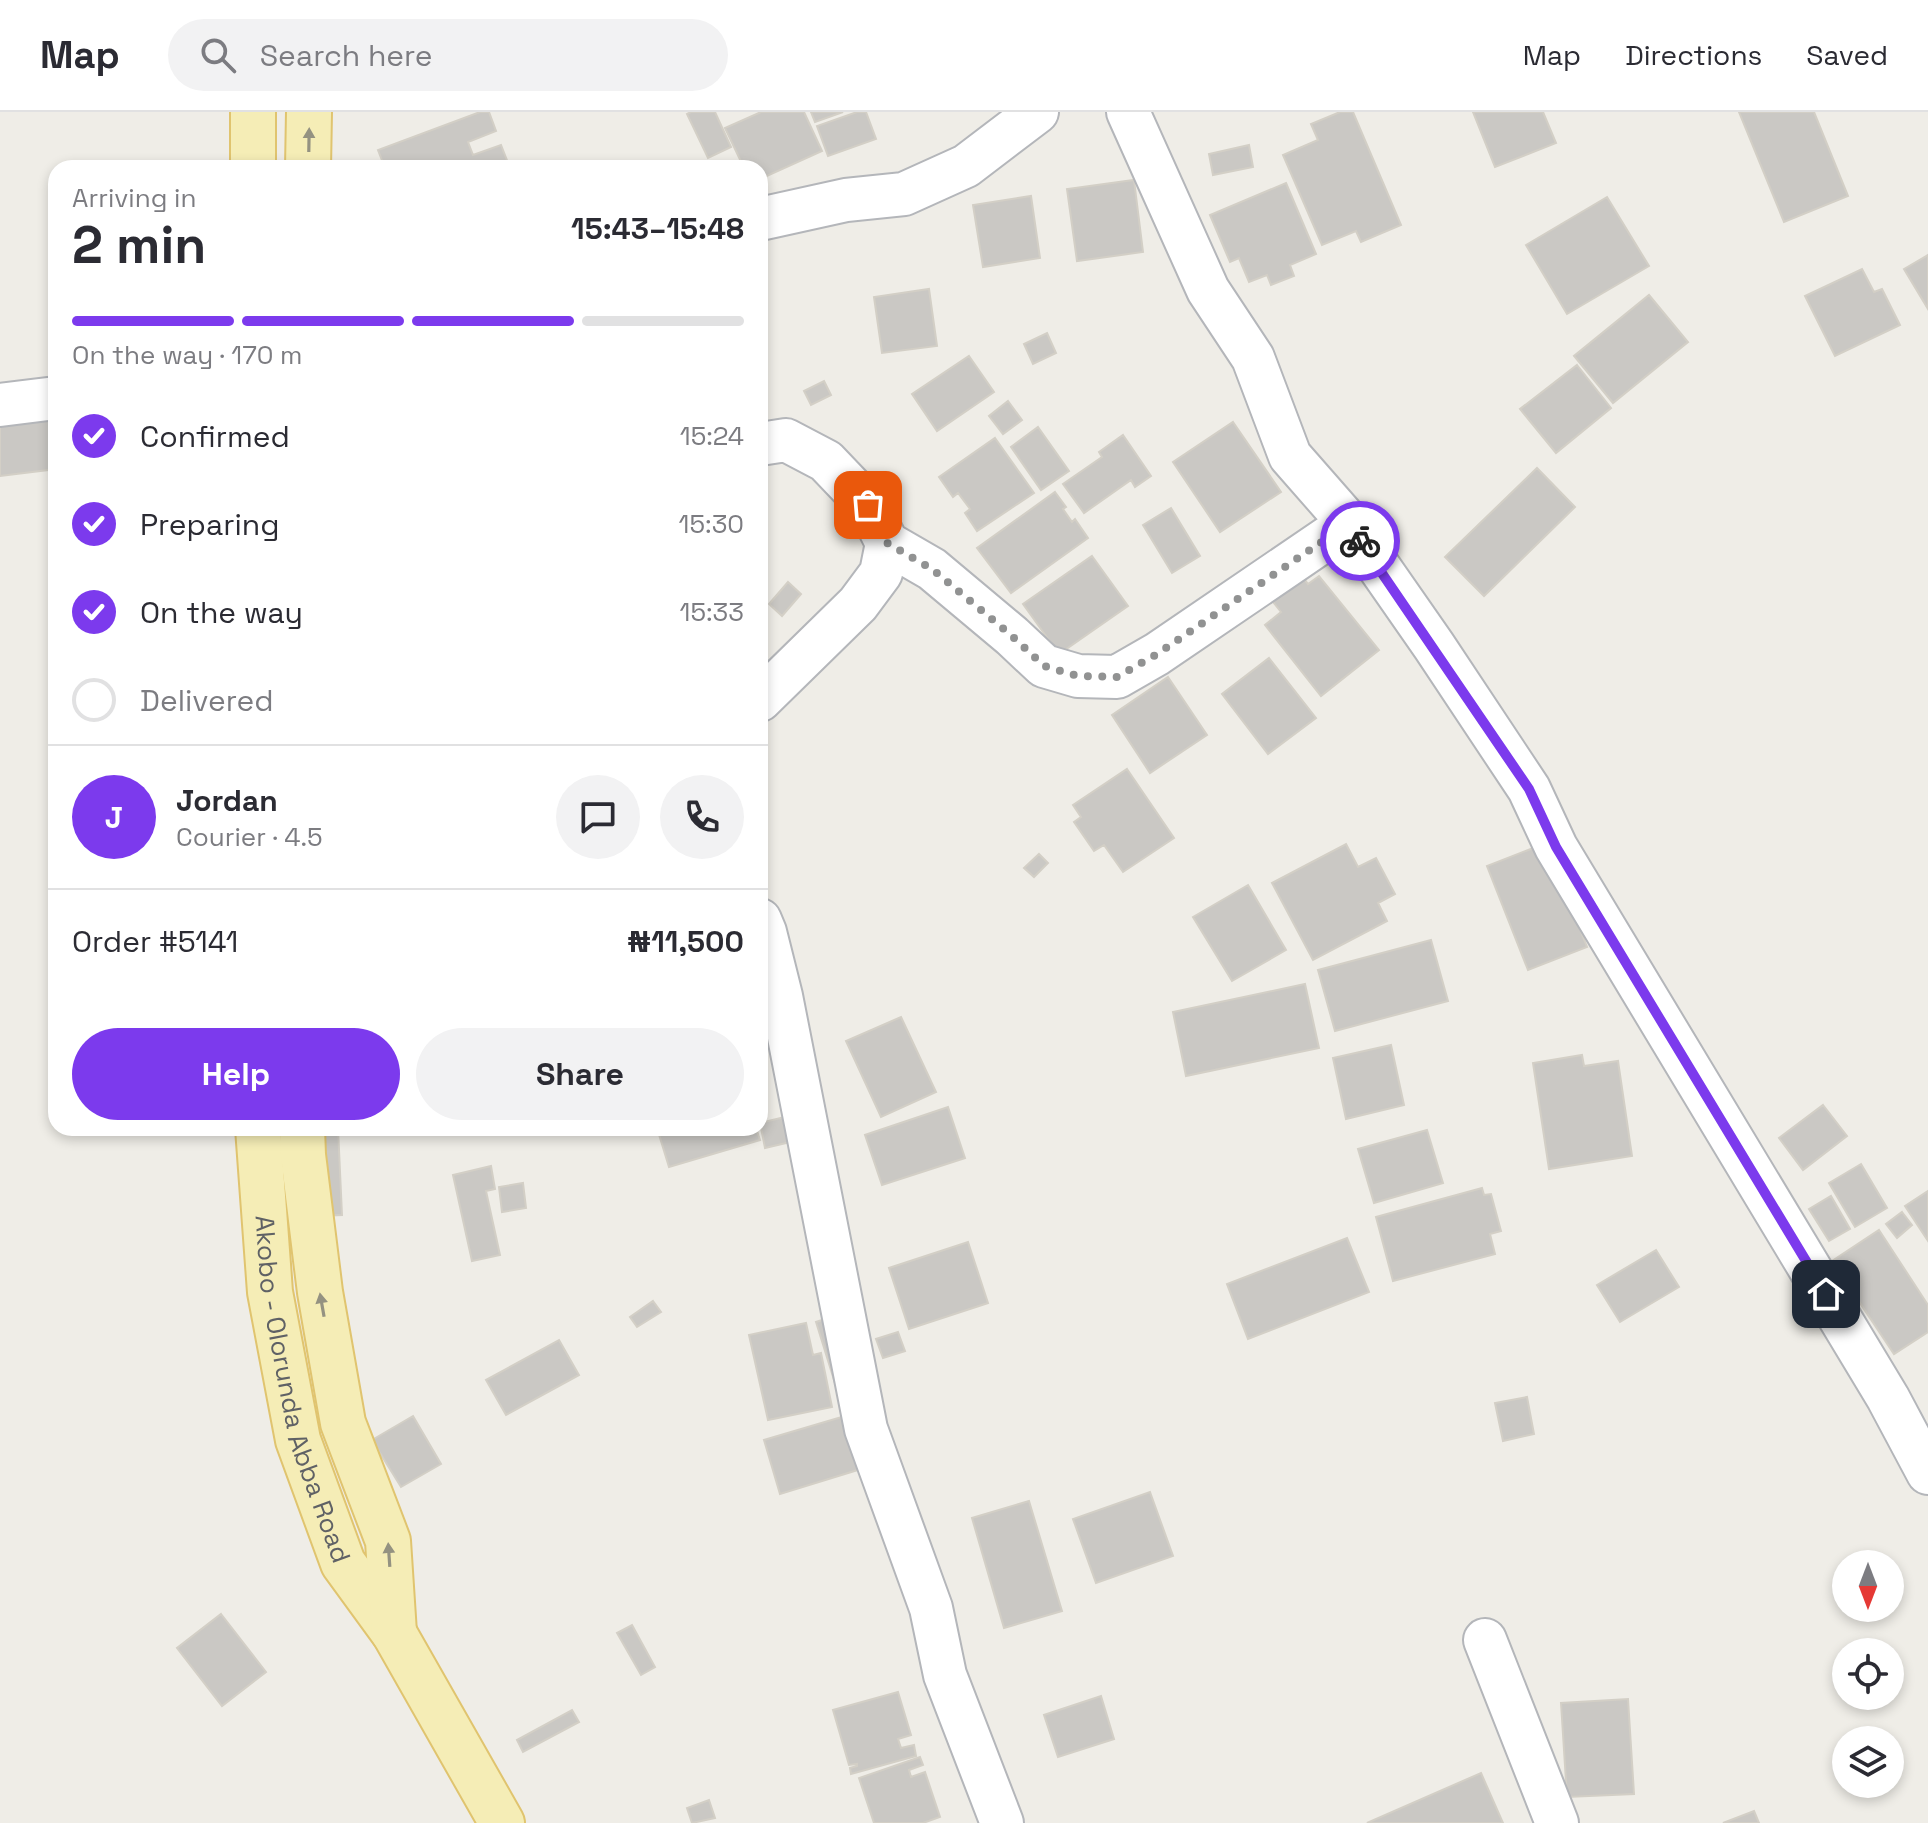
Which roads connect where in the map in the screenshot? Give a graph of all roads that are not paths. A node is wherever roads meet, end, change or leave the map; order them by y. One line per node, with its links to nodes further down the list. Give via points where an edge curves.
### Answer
1 (253, 112): 5 (main road)
2 (309, 112): 6 (main road, one-way to 2)
3 (1037, 112): 7 (street, via 966,166 904,194)
4 (1128, 112): 11 (street, via 1208,290 1253,358 1290,456)
5 (253, 160)
6 (308, 160)
7 (768, 217)
8 (48, 399): 9 (street)
9 (0, 405)
10 (768, 443): 12 (street, via 786,440 826,461 868,505)
11 (1348, 524): 12 (street, via 1117,677 1078,676 1044,666 932,569); 17 (street, via 1529,789 1556,847)
12 (887, 543): 13 (street, via 881,573 858,604)
13 (768, 692)
14 (768, 944): 21 (street, via 866,1429 931,1608 945,1675)
15 (259, 1136): 18 (main road, Akobo - Olorunda Abba Road, via 270,1292 298,1440 343,1563)
16 (302, 1136): 18 (main road, Akobo - Olorunda Abba Road, one-way to 16, via 388,1541 343,1423 320,1292)
17 (1928, 1473)
18 (394, 1633): 20 (main road, Akobo - Olorunda Abba Road)
19 (1485, 1640): 22 (street)
20 (502, 1823)
21 (1002, 1823)
22 (1557, 1823)

